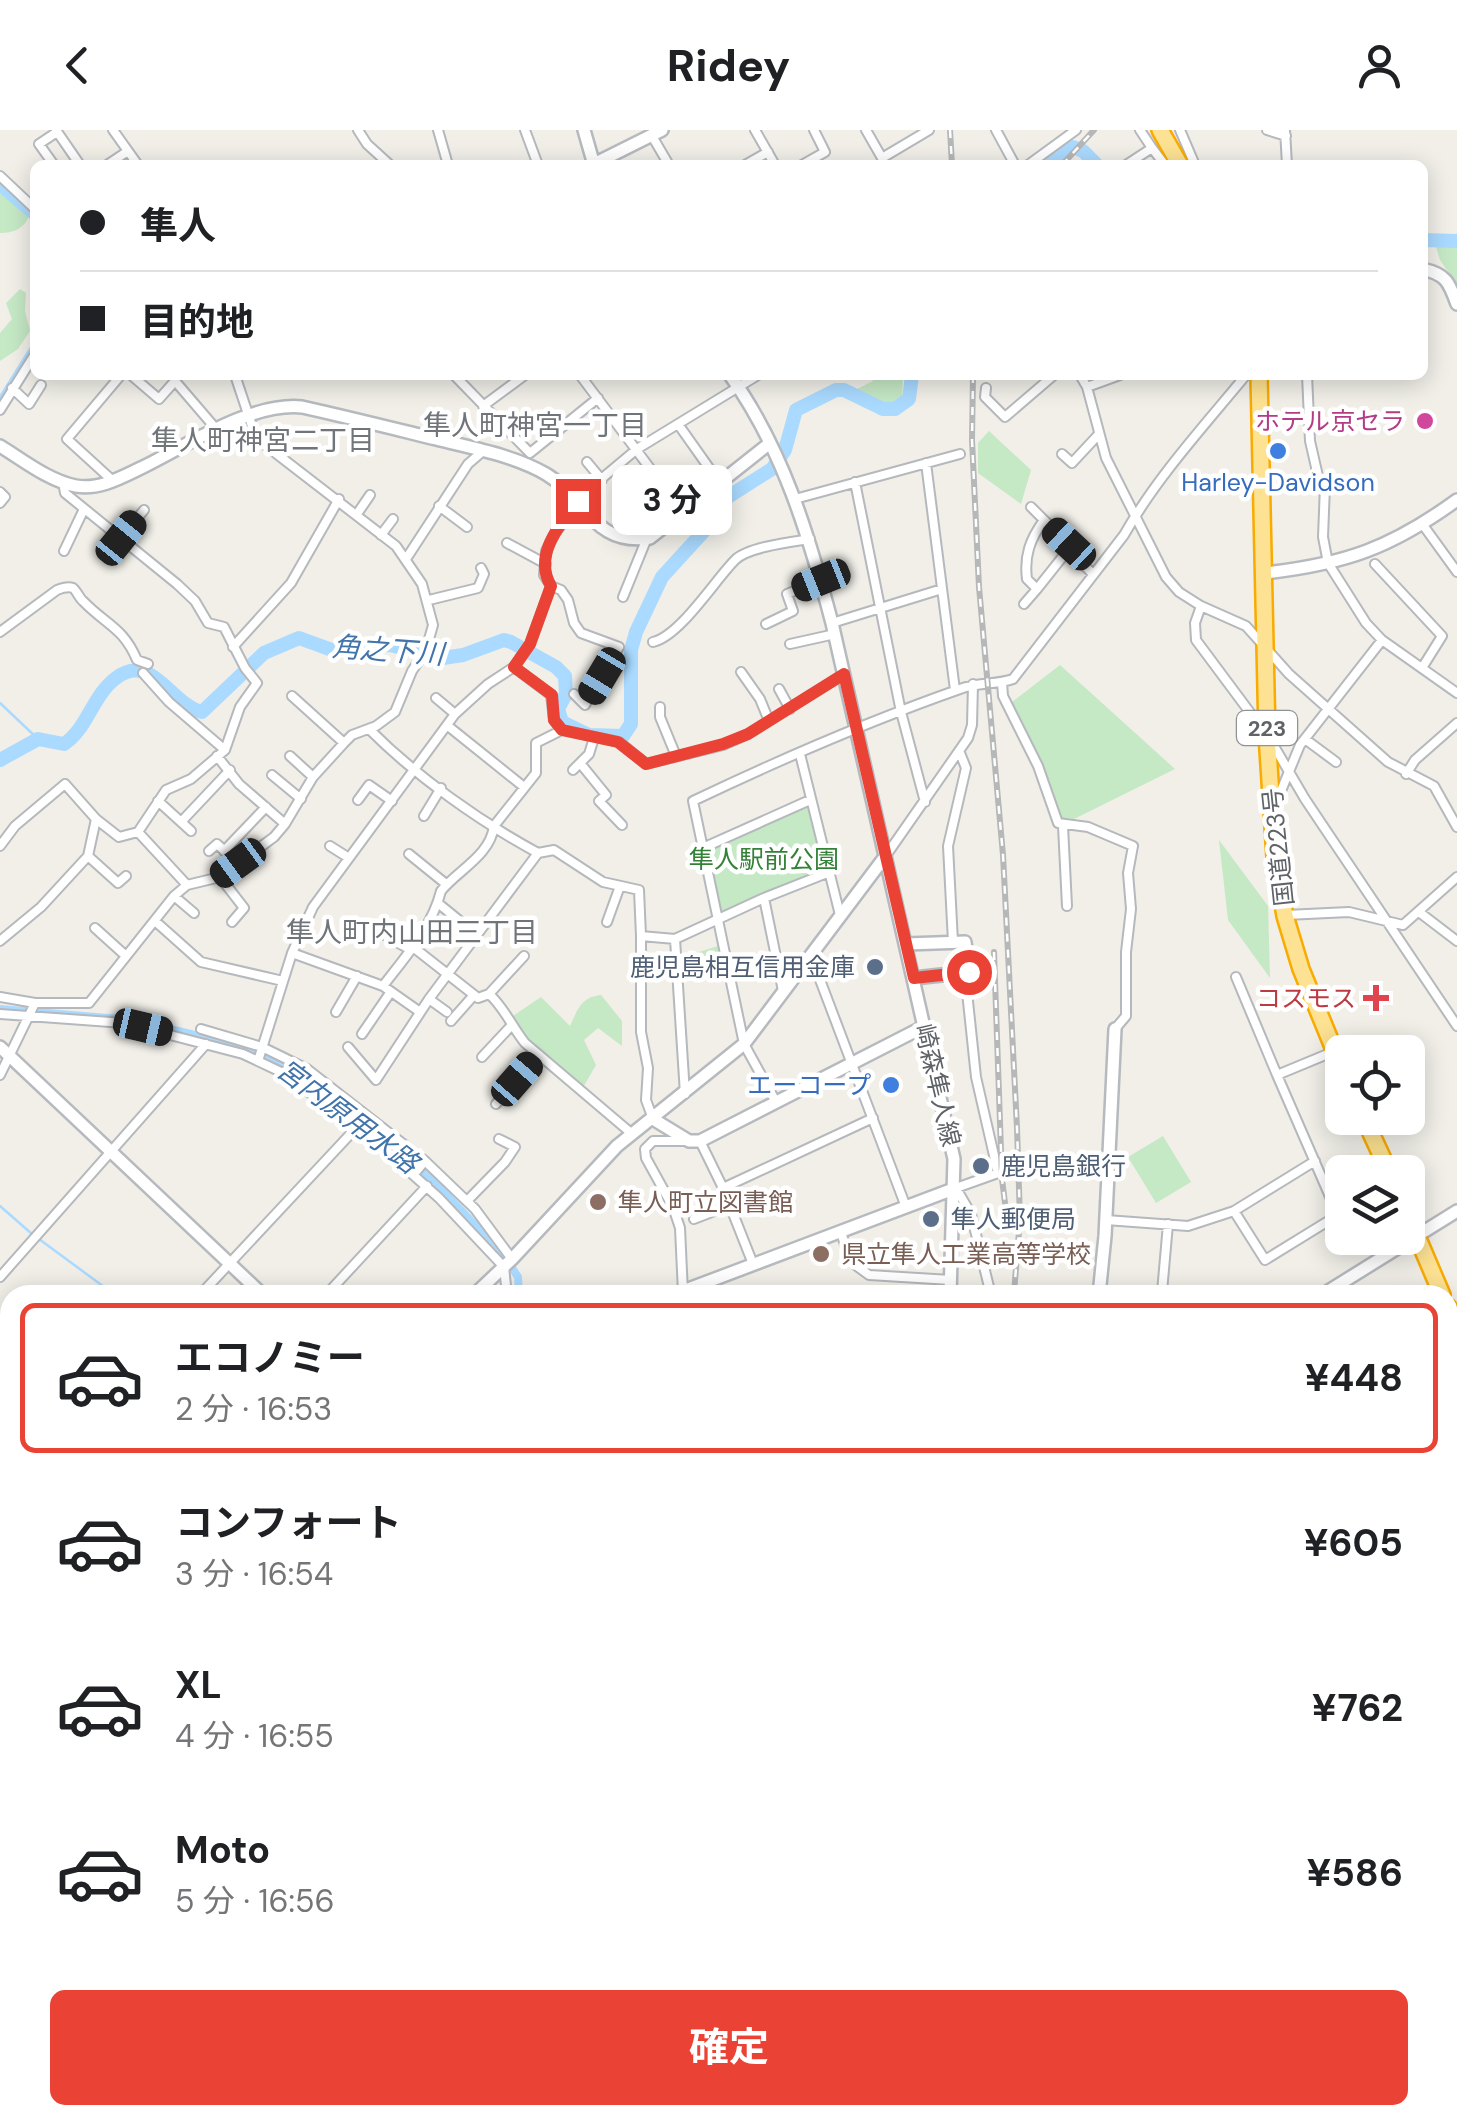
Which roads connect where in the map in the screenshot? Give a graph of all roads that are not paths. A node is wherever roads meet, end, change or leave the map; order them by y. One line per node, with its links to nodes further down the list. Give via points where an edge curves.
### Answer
1 (114, 130): 22 (street)
2 (358, 130): 25 (street)
3 (438, 130): 26 (street)
4 (525, 130): 27 (street)
5 (584, 130): 28 (street)
6 (767, 130): 17 (street)
7 (814, 130): 33 (street, via 825,152)
8 (866, 130): 34 (street)
9 (929, 130): 35 (street)
10 (996, 130): 36 (street)
11 (1076, 130): 37 (street)
12 (1140, 130): 20 (street)
13 (1160, 130): 40 (highway)
14 (1180, 130): 41 (street)
15 (1267, 130): 19 (street)
16 (56, 131): 23 (street, via 39,144); 24 (street)
17 (756, 132): 21 (street)
18 (657, 133): 29 (street); 30 (street)
19 (1285, 133): 42 (street)
20 (1152, 148): 38 (street); 39 (street)
21 (768, 152): 31 (street); 32 (street)
22 (133, 158)
23 (50, 160)
24 (77, 160)
25 (384, 160)
26 (447, 160)
27 (536, 160)
28 (593, 160)
29 (604, 160)
30 (667, 160)
31 (754, 160)
32 (772, 160)
33 (811, 160)
34 (883, 160)
35 (887, 160)
36 (1012, 160)
37 (1035, 160)
38 (1134, 160)
39 (1161, 160)
40 (1177, 160)
41 (1193, 160)
42 (1287, 160)
43 (0, 176): 44 (street)
44 (30, 204)
45 (1428, 271): 46 (street, via 1445,277)
46 (1457, 304)
47 (30, 361): 63 (street)
48 (116, 380): 86 (street, via 67,439)
49 (138, 380): 72 (street, via 159,399 176,381)
50 (236, 380): 70 (street)
51 (459, 380): 68 (street)
52 (517, 380): 68 (street)
53 (584, 380): 67 (street)
54 (734, 380): 66 (street, 崎森隼人線)
55 (752, 380): 66 (street)
56 (1048, 380): 64 (street, via 1005,417 985,397)
57 (1083, 380): 65 (street)
58 (1107, 380): 65 (street)
59 (1242, 380): 102 (street)
60 (1259, 380): 121 (highway, 国道223号 / 223)
61 (1307, 380): 115 (street, via 1310,441 1326,486 1322,536)
62 (41, 385): 63 (street, via 29,404)
63 (12, 388): 69 (street)
64 (986, 388)
65 (1087, 388): 73 (street)
66 (740, 389): 71 (street); 74 (street, 崎森隼人線)
67 (598, 398): 76 (street); 78 (street)
68 (483, 406): 78 (street)
69 (0, 410)
70 (246, 416): 72 (street); 77 (street, via 302,407); 92 (street, via 259,441)
71 (678, 424): 76 (street); 87 (street)
72 (217, 430): 86 (street)
73 (1099, 434): 80 (street, via 1072,463); 102 (street)
74 (770, 443): 87 (street); 91 (street, 崎森隼人線)
75 (0, 446): 85 (street)
76 (637, 449): 84 (street); 100 (street)
77 (484, 451): 83 (street); 96 (street)
78 (530, 453): 83 (street)
79 (960, 454): 82 (street)
80 (1062, 454)
81 (587, 462): 84 (street)
82 (926, 463): 88 (street); 124 (street)
83 (532, 468): 94 (street)
84 (602, 480): 94 (street)
85 (63, 482): 86 (street); 98 (street, via 64,493)
86 (112, 482)
87 (719, 482): 100 (street)
88 (855, 482): 91 (street); 130 (street)
89 (0, 492): 95 (street)
90 (370, 495): 101 (street)
91 (796, 498): 110 (street, 崎森隼人線)
92 (339, 500): 101 (street); 137 (street, via 292,582)
93 (1457, 500): 105 (street)
94 (578, 501): 109 (street, via 606,532); 116 (street, via 555,533)
95 (0, 503)
96 (440, 506): 106 (street); 114 (street)
97 (1031, 507): 104 (street)
98 (84, 509): 108 (street); 113 (street)
99 (144, 510): 108 (street)
100 (682, 510): 109 (street)
101 (357, 514): 107 (street)
102 (1136, 514): 120 (street); 129 (street, via 1166,577)
103 (393, 519): 107 (street)
104 (1044, 520): 112 (street); 125 (street, via 1025,566)
105 (1422, 524): 115 (street); 119 (street)
106 (467, 527)
107 (381, 534): 114 (street)
108 (121, 538): 137 (street, via 195,601 208,623 224,626)
109 (647, 538): 126 (street)
110 (810, 539): 122 (street, 崎森隼人線); 135 (street, via 737,558 671,634)
111 (507, 543): 116 (street)
112 (1068, 550): 120 (street); 125 (street)
113 (64, 551)
114 (406, 559): 127 (street)
115 (1328, 563): 121 (street); 134 (street)
116 (546, 564): 123 (street)
117 (1375, 564): 141 (street, via 1442,636)
118 (480, 568): 127 (street, via 478,588)
119 (1457, 572)
120 (1092, 573): 145 (street, via 1012,678)
121 (1265, 573): 138 (highway, 国道223号 / 223)
122 (821, 580): 131 (street, via 786,594 793,611); 132 (street, 崎森隼人線)
123 (551, 586): 140 (street); 150 (street, via 568,600 581,633 619,647 585,705)
124 (942, 589): 130 (street); 148 (street)
125 (1037, 589): 128 (street)
126 (623, 596)
127 (429, 600): 162 (street, via 433,625 424,654 395,712)
128 (1024, 604)
129 (1200, 606): 138 (street, via 1246,626); 165 (street, via 1196,640)
130 (880, 609): 132 (street); 155 (street)
131 (766, 624)
132 (834, 629): 136 (street); 144 (street, 崎森隼人線)
133 (0, 632): 139 (street, via 68,587)
134 (1382, 640): 141 (street); 156 (street)
135 (653, 642)
136 (790, 644)
137 (234, 646): 170 (street, via 256,688 240,707)
138 (1266, 651): 156 (street); 165 (highway, 国道223号 / 223)
139 (148, 664)
140 (514, 667): 157 (street); 163 (street, via 552,695)
141 (1422, 668): 149 (street)
142 (741, 672): 158 (street)
143 (143, 673): 170 (street)
144 (844, 674): 154 (street); 161 (street, 崎森隼人線)
145 (1002, 682): 146 (street); 200 (street)
146 (973, 684): 148 (street); 171 (street, via 972,724)
147 (778, 689): 154 (street)
148 (955, 690): 155 (street)
149 (1457, 693)
150 (574, 694)
151 (292, 696): 169 (street)
152 (436, 698): 157 (street)
153 (660, 707): 174 (street)
154 (790, 709): 158 (street)
155 (901, 712): 161 (street); 191 (street)
156 (1329, 712): 167 (street); 182 (street)
157 (456, 714): 160 (street)
158 (769, 722): 174 (street)
159 (1457, 722): 164 (street)
160 (448, 726): 177 (street); 184 (street)
161 (856, 729): 172 (street); 214 (street, 崎森隼人線)
162 (369, 730): 169 (street); 177 (street)
163 (562, 730): 166 (street); 184 (street, via 536,743 536,773)
164 (1450, 731): 168 (street); 182 (street)
165 (1267, 735): 180 (street); 193 (highway, 国道223号 / 223)
166 (594, 738): 174 (street, via 618,742 646,764); 176 (street)
167 (1306, 740): 175 (street); 180 (street)
168 (1457, 740)
169 (344, 743): 183 (street)
170 (221, 753): 178 (street); 189 (street)
171 (960, 753): 191 (street); 243 (street, via 966,768 948,846)
172 (800, 754): 188 (street); 207 (street, via 693,801)
173 (290, 756): 183 (street)
174 (676, 756)
175 (1336, 762)
176 (580, 763): 179 (street); 199 (street)
177 (416, 768): 185 (street); 190 (street)
178 (230, 770): 192 (street); 196 (street)
179 (572, 770)
180 (1290, 770): 193 (street); 235 (street)
181 (272, 774): 186 (street)
182 (1406, 774): 201 (street, via 1434,786)
183 (313, 778): 186 (street)
184 (524, 787): 198 (street)
185 (441, 788): 194 (street); 198 (street)
186 (302, 798): 197 (street)
187 (358, 800): 190 (street, via 369,784)
188 (810, 800): 207 (street); 216 (street)
189 (158, 801): 196 (street); 203 (street)
190 (392, 801): 213 (street)
191 (925, 802): 214 (street)
192 (266, 808): 197 (street); 208 (street)
193 (1272, 812): 230 (highway, 国道223号 / 223)
194 (424, 816)
195 (96, 819): 203 (street, via 119,837); 205 (street, via 65,784); 212 (street)
196 (181, 822): 202 (street)
197 (286, 824): 215 (street)
198 (494, 826): 210 (street); 220 (street, via 479,855)
199 (622, 826)
200 (1063, 826): 226 (street); 273 (street, via 1088,827 1134,846 1126,1016)
201 (1457, 827)
202 (190, 831)
203 (138, 832): 221 (street)
204 (214, 832): 208 (street)
205 (0, 846)
206 (330, 846): 213 (street)
207 (705, 848): 231 (street)
208 (222, 850): 209 (street, via 216,844); 215 (street)
209 (210, 852)
210 (538, 853): 222 (street, via 554,850); 238 (street)
211 (409, 854): 220 (street)
212 (88, 856): 217 (street, via 118,883); 242 (street)
213 (350, 858): 247 (street, via 313,908)
214 (884, 858): 229 (street); 244 (street, 崎森隼人線)
215 (238, 863): 218 (street)
216 (827, 874): 224 (street); 229 (street)
217 (126, 876)
218 (220, 877): 221 (street); 233 (street, via 244,908)
219 (1457, 877): 227 (street)
220 (446, 884): 225 (street)
221 (187, 886): 223 (street)
222 (620, 886): 234 (street); 239 (street, via 639,890)
223 (174, 896): 228 (street); 232 (street)
224 (764, 898): 231 (street); 259 (street)
225 (439, 904): 238 (street); 245 (street)
226 (1067, 906)
227 (1418, 912): 235 (street, via 1403,925); 241 (street)
228 (194, 913)
229 (840, 916): 250 (street)
230 (1285, 916): 235 (street, via 1349,912); 275 (highway, 国道223号 / 223)
231 (718, 919): 240 (street); 277 (street)
232 (155, 921): 248 (street); 257 (street, via 201,962)
233 (232, 922)
234 (607, 922)
235 (1390, 922): 271 (street)
236 (370, 926): 245 (street)
237 (94, 928): 248 (street)
238 (476, 935): 253 (street)
239 (641, 936): 240 (street); 293 (street, via 641,1032 646,1100)
240 (676, 939): 289 (street)
241 (1457, 940)
242 (0, 941)
243 (953, 942): 244 (street); 252 (street, via 965,942)
244 (906, 944): 256 (street, 崎森隼人線)
245 (412, 949): 253 (street); 258 (street)
246 (334, 952): 251 (street)
247 (292, 953): 251 (street); 257 (street)
248 (126, 956): 264 (street, via 89,1004)
249 (524, 956): 260 (street)
250 (811, 956): 259 (street); 286 (street)
251 (328, 964): 254 (street)
252 (965, 973): 256 (street); 304 (street, via 974,1062 998,1173)
253 (448, 974): 261 (street); 263 (street)
254 (357, 976): 258 (street); 265 (street)
255 (1236, 976): 288 (street)
256 (914, 978): 270 (street, 崎森隼人線)
257 (282, 981): 279 (street)
258 (387, 990): 266 (street); 274 (street)
259 (783, 991): 277 (street)
260 (488, 994): 261 (street); 269 (street)
261 (474, 995): 263 (street, via 449,1016)
262 (0, 997): 264 (street)
263 (429, 999): 266 (street)
264 (34, 1003): 268 (street)
265 (336, 1012)
266 (420, 1012): 280 (street, via 376,1080)
267 (0, 1014): 268 (street)
268 (26, 1014): 276 (street, via 124,1022); 283 (street)
269 (511, 1026): 281 (street); 284 (street)
270 (924, 1026): 286 (street); 304 (street, 崎森隼人線)
271 (1457, 1026)
272 (201, 1029): 279 (street)
273 (1115, 1029): 311 (street)
274 (362, 1034)
275 (1328, 1035)
276 (206, 1044): 285 (street); 298 (street)
277 (744, 1044): 289 (street); 290 (street)
278 (0, 1047): 283 (street)
279 (262, 1047): 285 (street); 299 (street, via 307,1069)
280 (348, 1048)
281 (538, 1055): 291 (street); 295 (street)
282 (1325, 1055): 288 (street)
283 (10, 1057): 287 (street); 298 (street)
284 (482, 1057)
285 (258, 1061): 294 (street)
286 (852, 1061): 290 (street); 292 (street)
287 (0, 1075)
288 (1277, 1075): 300 (street)
289 (685, 1094): 293 (street)
290 (776, 1102): 297 (street)
291 (496, 1104)
292 (873, 1118): 303 (street); 307 (street)
293 (654, 1119): 295 (street); 297 (street)
294 (357, 1127): 301 (street); 318 (street)
295 (631, 1133): 317 (street)
296 (499, 1139): 305 (street, via 516,1147)
297 (694, 1141): 303 (street); 327 (street, via 653,1141 645,1149 678,1218)
298 (110, 1151): 318 (street); 320 (street)
299 (425, 1161): 301 (street); 305 (street)
300 (1314, 1161): 308 (street); 308 (street, via 1338,1215 1265,1260)
301 (414, 1174): 302 (street)
302 (427, 1186): 317 (street); 324 (street)
303 (723, 1188): 306 (street)
304 (956, 1188): 307 (street); 321 (street, 崎森隼人線); 330 (street, via 971,1214)
305 (467, 1202): 317 (street)
306 (730, 1205): 310 (street); 319 (street)
307 (906, 1207): 314 (street)
308 (1234, 1211): 312 (street, via 1188,1226)
309 (1457, 1211): 313 (street)
310 (694, 1219)
311 (1106, 1220): 312 (street); 331 (street)
312 (1168, 1224): 332 (street)
313 (1425, 1231)
314 (841, 1232): 319 (street); 321 (street, via 850,1261 870,1275)
315 (1386, 1255): 333 (street)
316 (1424, 1255): 334 (highway)
317 (508, 1263): 325 (street); 326 (street)
318 (231, 1264): 322 (street); 323 (street)
319 (753, 1264): 328 (street)
320 (0, 1277)
321 (951, 1280): 329 (street, 崎森隼人線)
322 (210, 1285)
323 (253, 1285)
324 (335, 1285)
325 (485, 1285)
326 (507, 1285)
327 (684, 1285)
328 (703, 1285)
329 (951, 1285)
330 (989, 1285)
331 (1099, 1285)
332 (1163, 1285)
333 (1338, 1285)
334 (1438, 1285)

